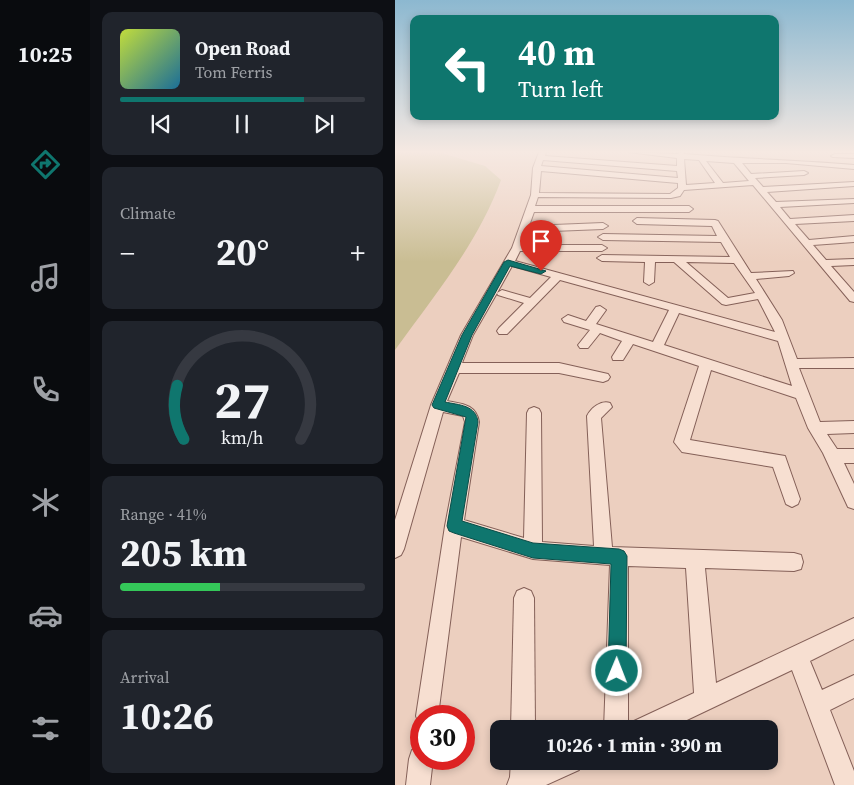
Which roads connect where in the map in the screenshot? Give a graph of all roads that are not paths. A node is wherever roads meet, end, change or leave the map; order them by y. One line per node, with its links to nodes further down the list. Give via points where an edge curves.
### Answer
1 (536, 189): 4 (street)
2 (679, 189): 5 (street, via 671,196)
3 (760, 189): 7 (street)
4 (535, 195): 5 (street); 8 (street)
5 (607, 195): 9 (street)
6 (854, 201): 7 (street)
7 (773, 205): 13 (street)
8 (531, 208): 9 (street); 14 (street)
9 (606, 209): 10 (street); 15 (street)
10 (689, 209)
11 (854, 218): 13 (street)
12 (637, 221): 16 (street, via 715,222)
13 (787, 222): 18 (street)
14 (524, 229): 15 (street); 19 (street)
15 (603, 232): 16 (street); 20 (street)
16 (723, 239): 23 (street)
17 (854, 239): 18 (street)
18 (805, 243): 26 (street)
19 (517, 248): 20 (street); 24 (street)
20 (602, 253): 21 (street); 27 (street)
21 (649, 259): 22 (street); 31 (street)
22 (676, 260): 23 (street); 34 (street, via 726,302)
23 (735, 260): 30 (street)
24 (508, 262): 29 (street); 49 (street, via 467,335)
25 (854, 262): 26 (street)
26 (823, 263): 33 (street)
27 (602, 269)
28 (789, 273): 30 (street)
29 (558, 276): 35 (street); 36 (street)
30 (749, 276): 34 (street)
31 (649, 282)
32 (502, 293): 35 (street)
33 (852, 294)
34 (762, 295): 41 (street)
35 (531, 302): 40 (street)
36 (675, 308): 41 (street); 44 (street)
37 (600, 310): 39 (street)
38 (568, 319): 39 (street)
39 (593, 327): 42 (street); 43 (street)
40 (503, 330)
41 (784, 338): 48 (street)
42 (629, 339): 44 (street); 45 (street)
43 (584, 345)
44 (656, 348): 47 (street)
45 (618, 357)
46 (854, 363): 48 (street)
47 (706, 364): 51 (street); 59 (street, via 682,442 687,447 779,461)
48 (791, 364): 51 (street)
49 (454, 368): 50 (street, via 559,368); 52 (street)
50 (603, 377)
51 (801, 394): 56 (street)
52 (438, 405): 61 (street, via 467,412 472,422); 62 (street)
53 (605, 407): 64 (street, via 594,416)
54 (534, 413): 63 (street)
55 (854, 427): 56 (street)
56 (815, 428): 57 (street)
57 (832, 456): 58 (street); 60 (street)
58 (854, 456)
59 (792, 499)
60 (854, 501)
61 (454, 526): 63 (street); 72 (street)
62 (395, 549)
63 (533, 550): 64 (street)
64 (612, 556): 65 (street); 75 (street)
65 (695, 559): 66 (street); 71 (street)
66 (794, 562)
67 (524, 598): 74 (street)
68 (854, 628): 69 (street)
69 (798, 656): 71 (street); 73 (street)
70 (854, 686): 73 (street)
71 (706, 700): 76 (street)
72 (429, 705)
73 (817, 705): 81 (street)
74 (523, 720)
75 (616, 720)
76 (662, 720)
77 (420, 770): 80 (street)
78 (546, 770): 79 (street)
79 (521, 779)
80 (418, 785)
81 (847, 785)

